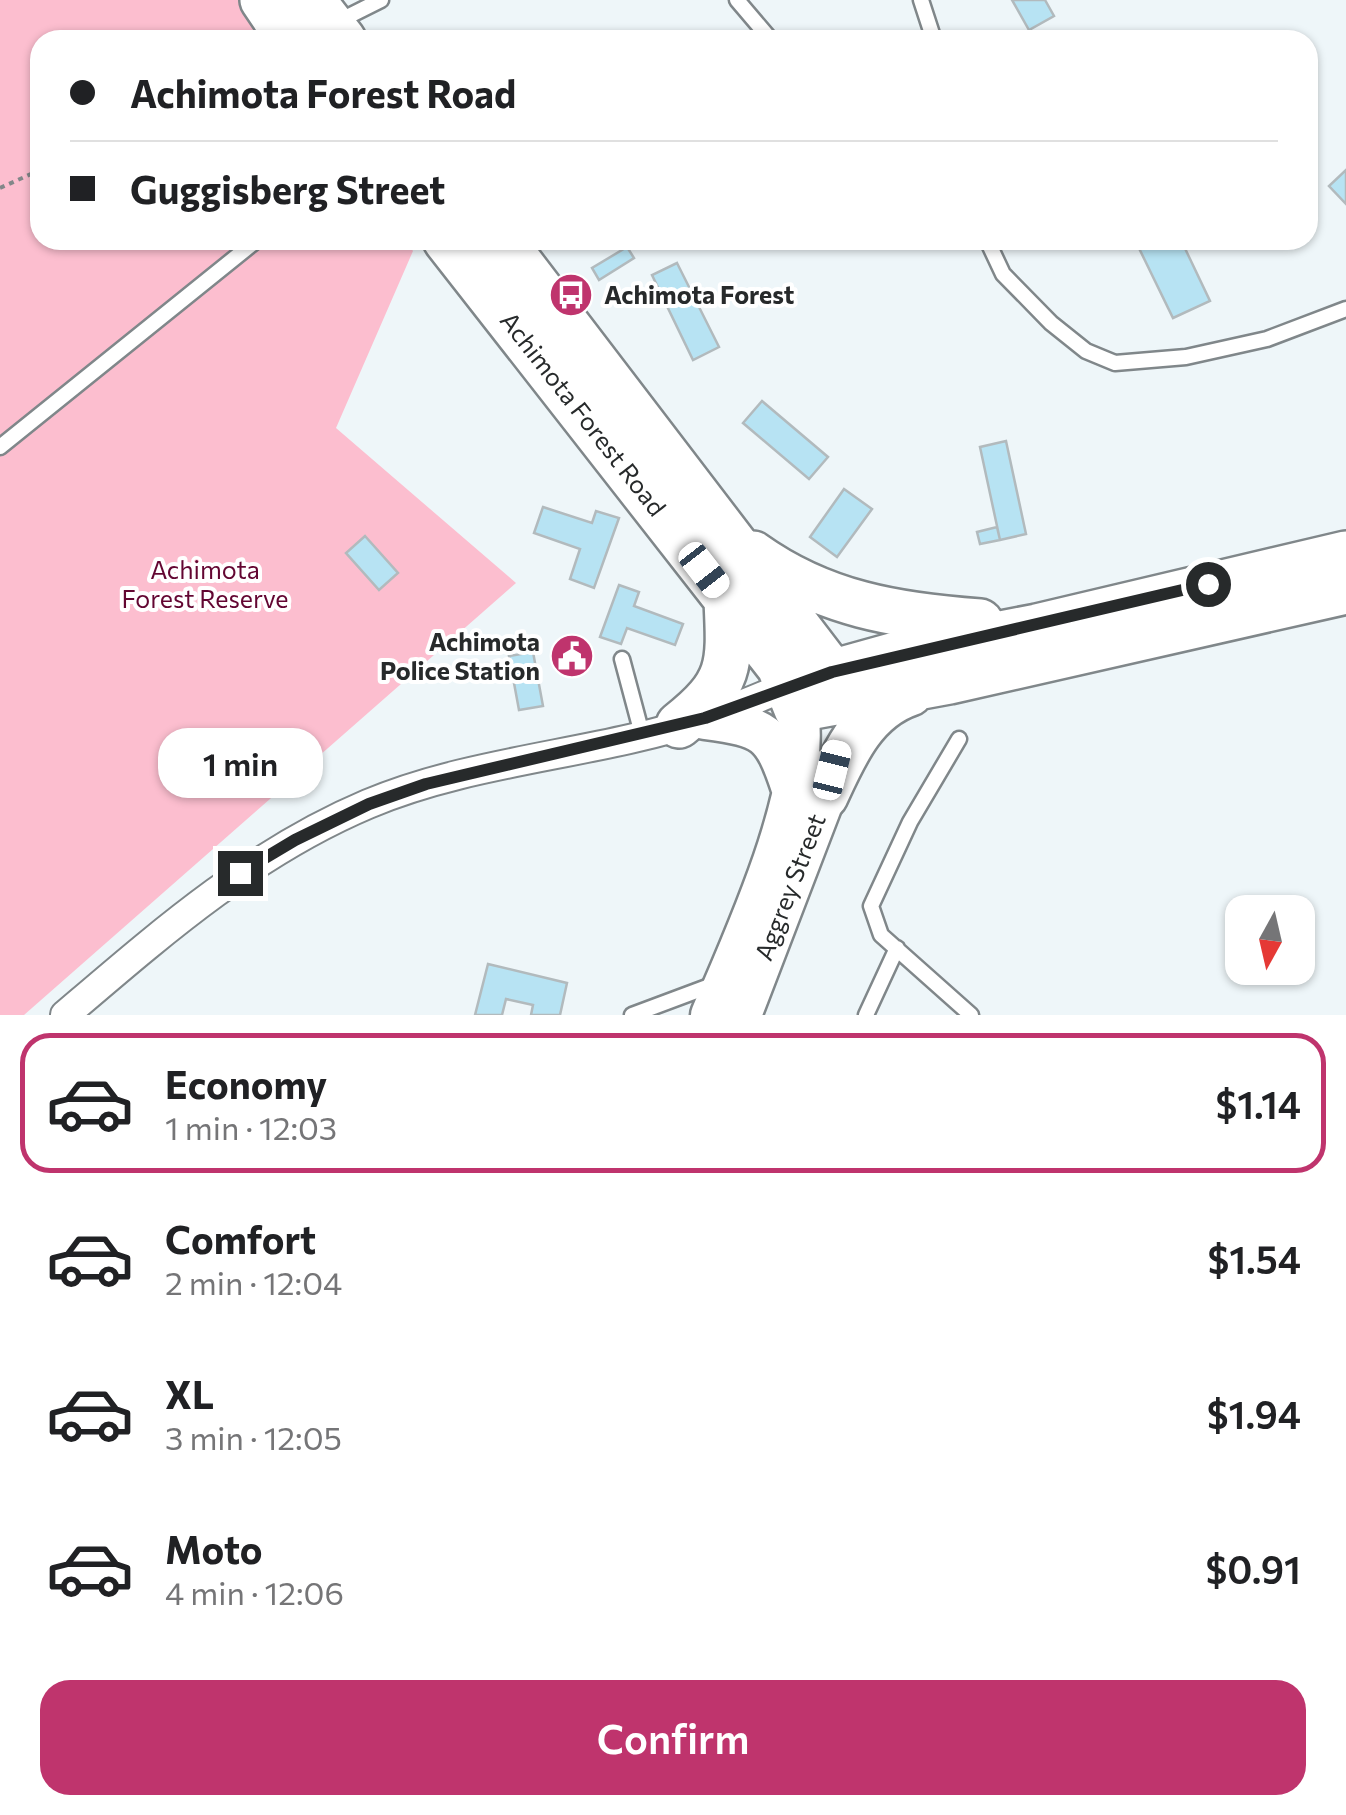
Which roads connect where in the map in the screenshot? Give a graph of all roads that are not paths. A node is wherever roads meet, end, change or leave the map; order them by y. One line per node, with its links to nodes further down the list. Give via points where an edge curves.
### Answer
1 (263, 0): 5 (main road)
2 (381, 0): 5 (lane)
3 (737, 0): 6 (lane)
4 (920, 0): 7 (lane)
5 (319, 26)
6 (762, 30)
7 (930, 30)
8 (245, 250): 13 (lane)
9 (454, 250): 17 (main road, Achimota Forest Road)
10 (510, 250): 14 (main road, Achimota Forest Road)
11 (992, 250): 12 (lane, via 1003,274 1052,324 1086,351 1115,363 1186,357 1267,339)
12 (1346, 309)
13 (0, 448)
14 (725, 534): 18 (main road, via 806,587 846,602 928,619); 21 (main road, Achimota Forest Road)
15 (1346, 554): 18 (main road)
16 (1346, 591): 20 (main road)
17 (726, 600): 21 (main road, Achimota Forest Road, via 780,667); 22 (main road, via 726,670 709,702)
18 (1037, 627): 21 (main road)
19 (622, 658): 22 (lane)
20 (950, 680): 21 (main road); 24 (main road, via 900,697 860,728)
21 (815, 691): 22 (street); 24 (main road, Aggrey Street, via 839,743)
22 (675, 726): 24 (main road, via 743,724 761,732); 27 (street, via 426,784 369,804 240,873)
23 (959, 739): 25 (lane, via 874,893 873,920)
24 (809, 793): 26 (main road, Aggrey Street)
25 (897, 948): 29 (lane); 30 (lane)
26 (726, 1004): 28 (lane)
27 (65, 1015)
28 (632, 1015)
29 (866, 1015)
30 (971, 1015)

